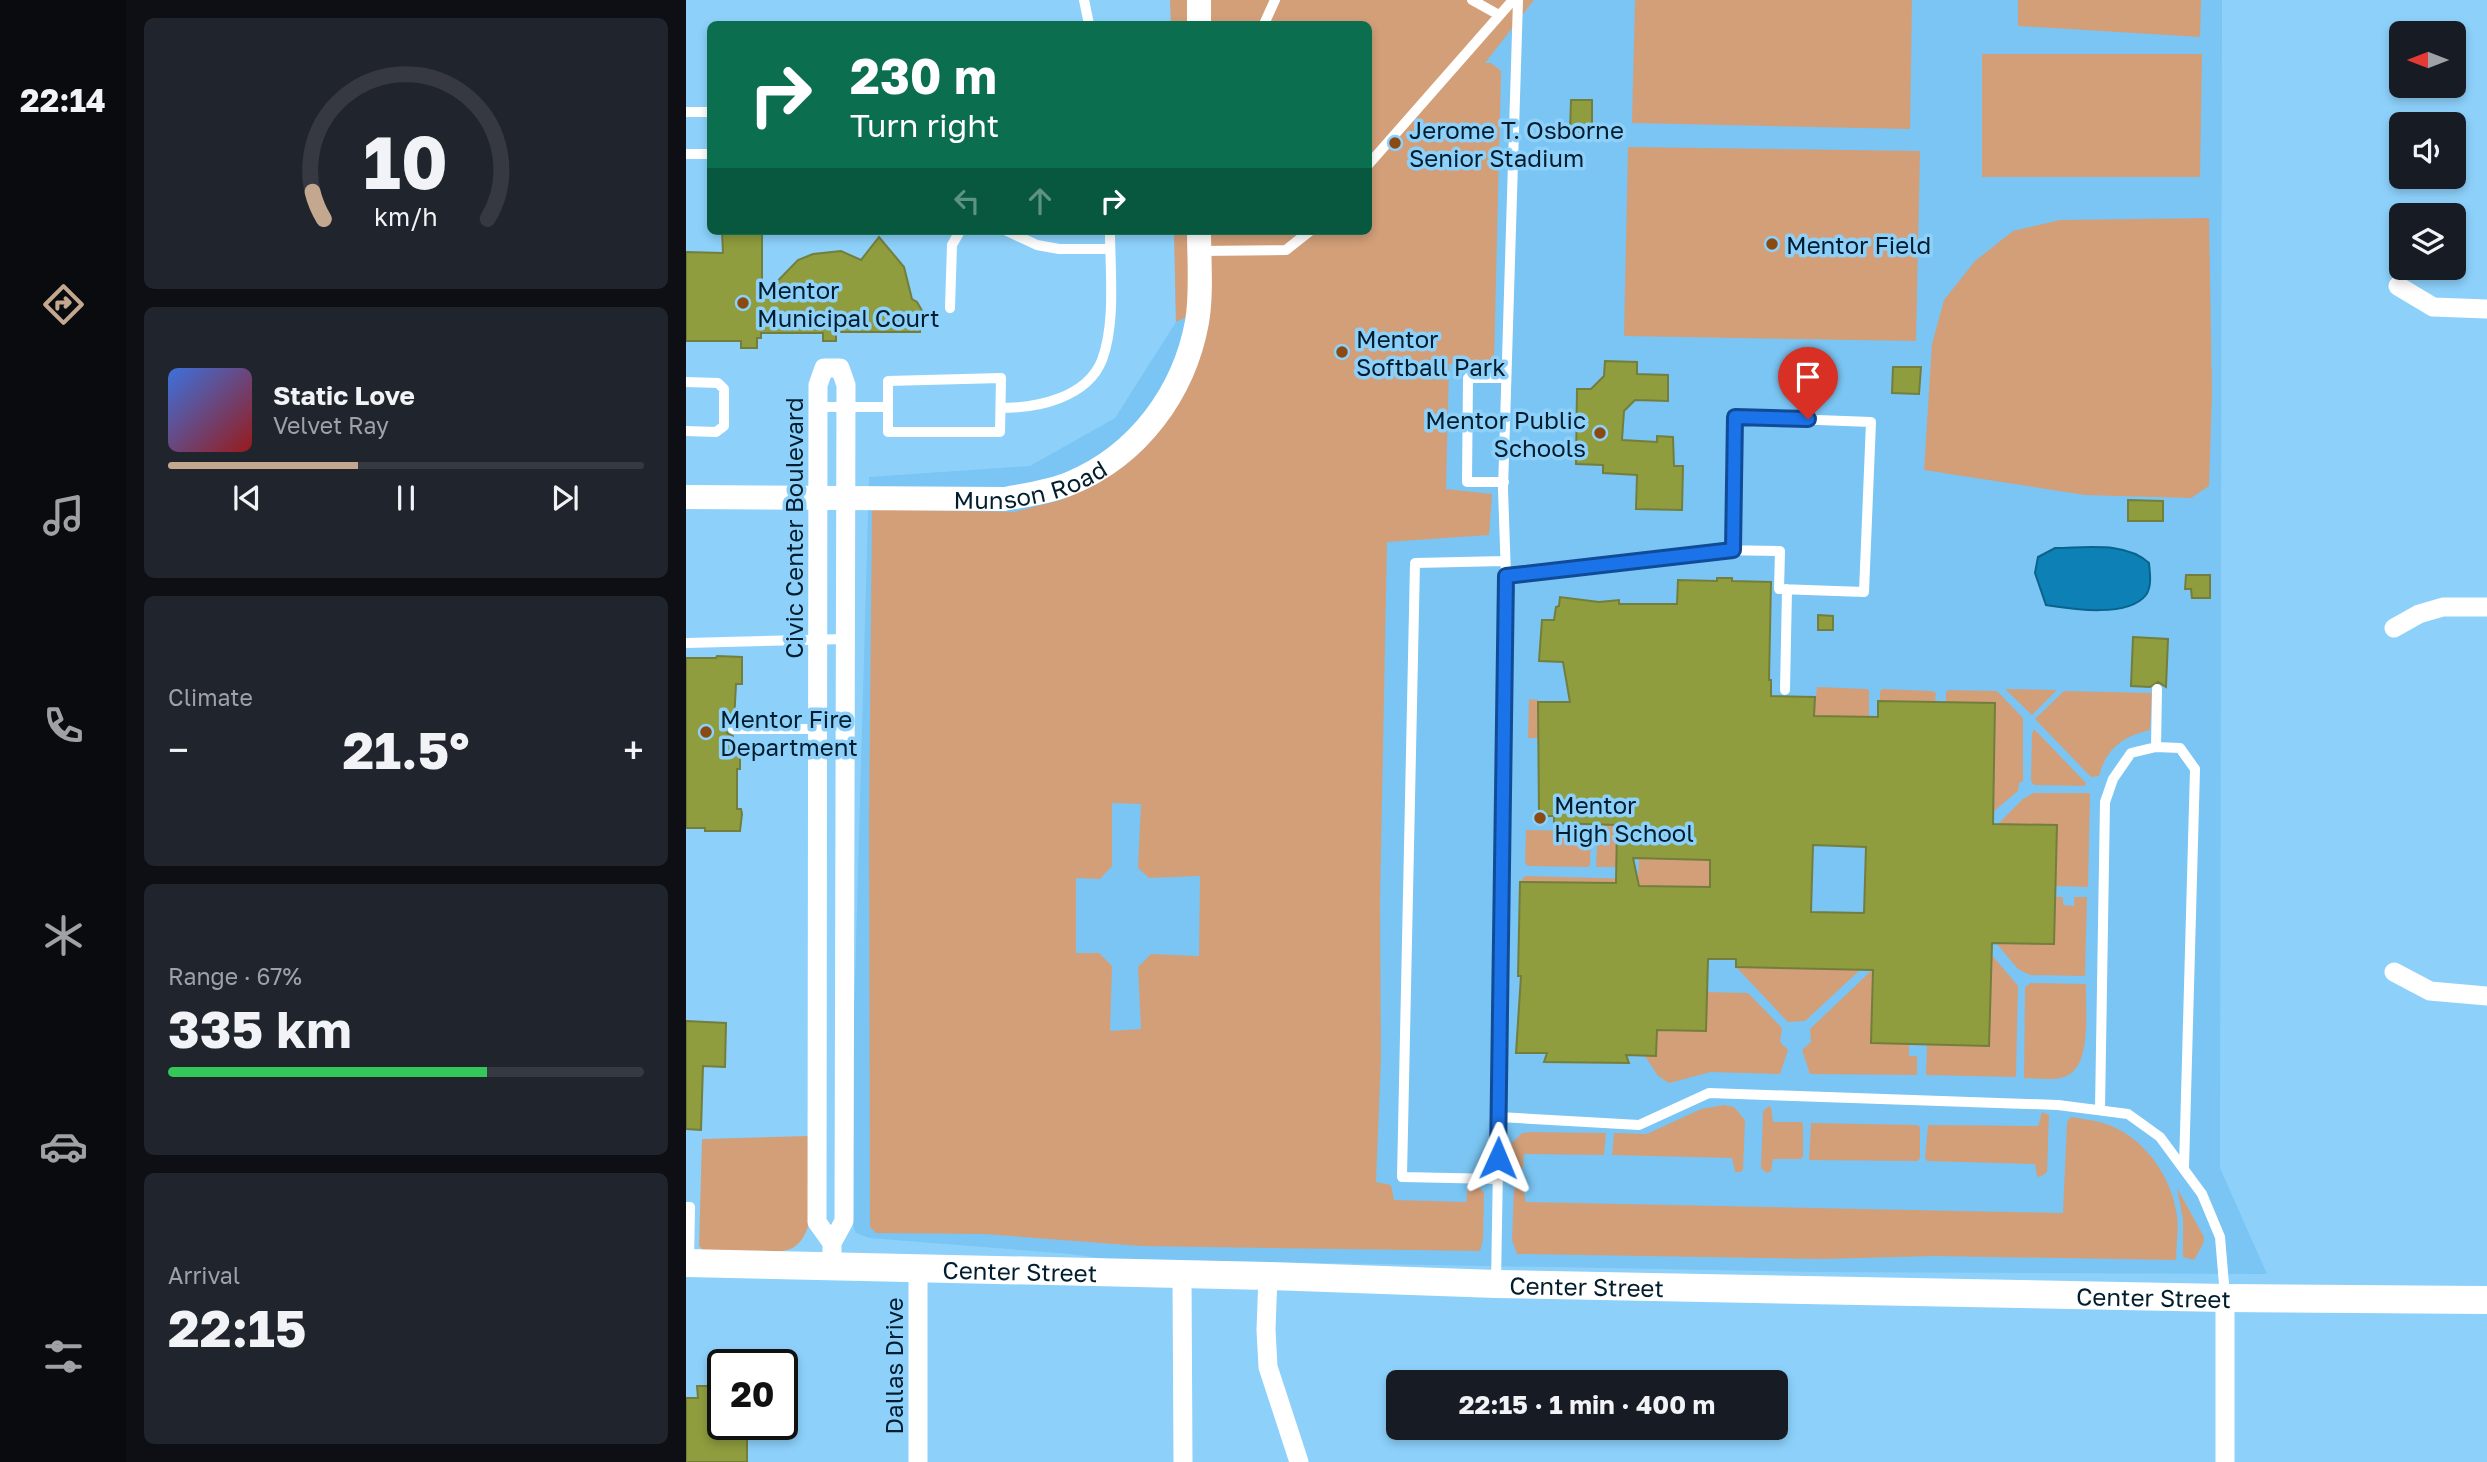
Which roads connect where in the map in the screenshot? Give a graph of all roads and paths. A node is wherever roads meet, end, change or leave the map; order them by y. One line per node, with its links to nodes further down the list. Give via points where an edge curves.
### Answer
1 (1084, 0): 7 (lane)
2 (1199, 0): 8 (street)
3 (1275, 0): 9 (lane)
4 (1472, 0): 6 (lane)
5 (1515, 0): 6 (lane); 24 (lane)
6 (1499, 15): 14 (lane)
7 (1088, 21)
8 (1199, 21)
9 (1265, 21)
10 (686, 112): 11 (lane)
11 (707, 112)
12 (686, 154): 13 (lane)
13 (707, 154)
14 (1372, 160)
15 (958, 235): 22 (lane, via 952,245)
16 (1016, 235): 20 (lane, via 1059,249)
17 (1110, 235): 20 (lane)
18 (1305, 235): 19 (lane, via 1286,250)
19 (1199, 241): 34 (street, Munson Road, via 1197,320 1181,374 1152,422 1119,456 1072,483 1004,499)
20 (1110, 249): 29 (lane, via 1109,332 1101,362 1083,385 1050,402)
21 (2398, 286): 23 (street, via 2433,307)
22 (950, 308)
23 (2487, 309)
24 (1506, 379): 31 (lane); 31 (lane, via 1468,378 1467,482)
25 (686, 382): 30 (lane, via 718,383 724,389 724,426 716,432)
26 (818, 407): 27 (lane); 27 (street, Civic Center Boulevard, via 824,368 840,368); 33 (street, Civic Center Boulevard)
27 (846, 407): 28 (lane); 34 (street, Civic Center Boulevard)
28 (888, 407): 29 (lane, via 888,432 1000,432); 29 (lane, via 888,381 1001,378)
29 (1001, 408)
30 (686, 431)
31 (1504, 482): 36 (lane)
32 (686, 497): 33 (street, Munson Road)
33 (817, 499): 34 (street, Munson Road); 42 (street, Civic Center Boulevard)
34 (846, 499): 41 (street, Civic Center Boulevard)
35 (1733, 550): 37 (lane); 38 (lane, via 1780,551 1779,589); 38 (lane, via 1735,417 1871,422 1864,592)
36 (1505, 561): 37 (lane); 54 (lane, via 1415,563 1402,1177)
37 (1506, 576): 52 (lane)
38 (1787, 589): 45 (lane)
39 (2487, 607): 40 (street, via 2443,607)
40 (2395, 628)
41 (845, 639): 42 (lane); 56 (street, Civic Center Boulevard, via 844,1221)
42 (816, 640): 43 (lane); 47 (street, Civic Center Boulevard)
43 (686, 643)
44 (2157, 689): 48 (lane)
45 (1785, 690)
46 (733, 729): 47 (lane)
47 (816, 729): 56 (street, Civic Center Boulevard, via 817,1222)
48 (2156, 747): 51 (lane, via 2131,753 2113,779 2105,802); 53 (lane, via 2180,748 2195,769)
49 (2395, 972): 50 (street, via 2430,991)
50 (2487, 996)
51 (2100, 1108): 52 (lane, via 1709,1093 1639,1125); 53 (lane, via 2128,1114 2160,1137)
52 (1499, 1117): 54 (lane)
53 (2184, 1169): 62 (lane, via 2202,1194 2220,1237)
54 (1497, 1179): 61 (lane)
55 (686, 1206): 57 (lane, via 690,1207)
56 (832, 1255): 57 (main road, Center Street); 58 (main road, Center Street)
57 (687, 1263)
58 (918, 1269): 59 (main road, Center Street); 64 (street, Dallas Drive)
59 (1182, 1274): 60 (main road, Center Street); 65 (street)
60 (1268, 1276): 61 (main road, Center Street); 66 (street, via 1268,1367)
61 (1496, 1284): 62 (main road, Center Street)
62 (2225, 1298): 63 (main road, Center Street); 67 (street)
63 (2487, 1300)
64 (918, 1462)
65 (1183, 1462)
66 (1299, 1462)
67 (2225, 1462)

